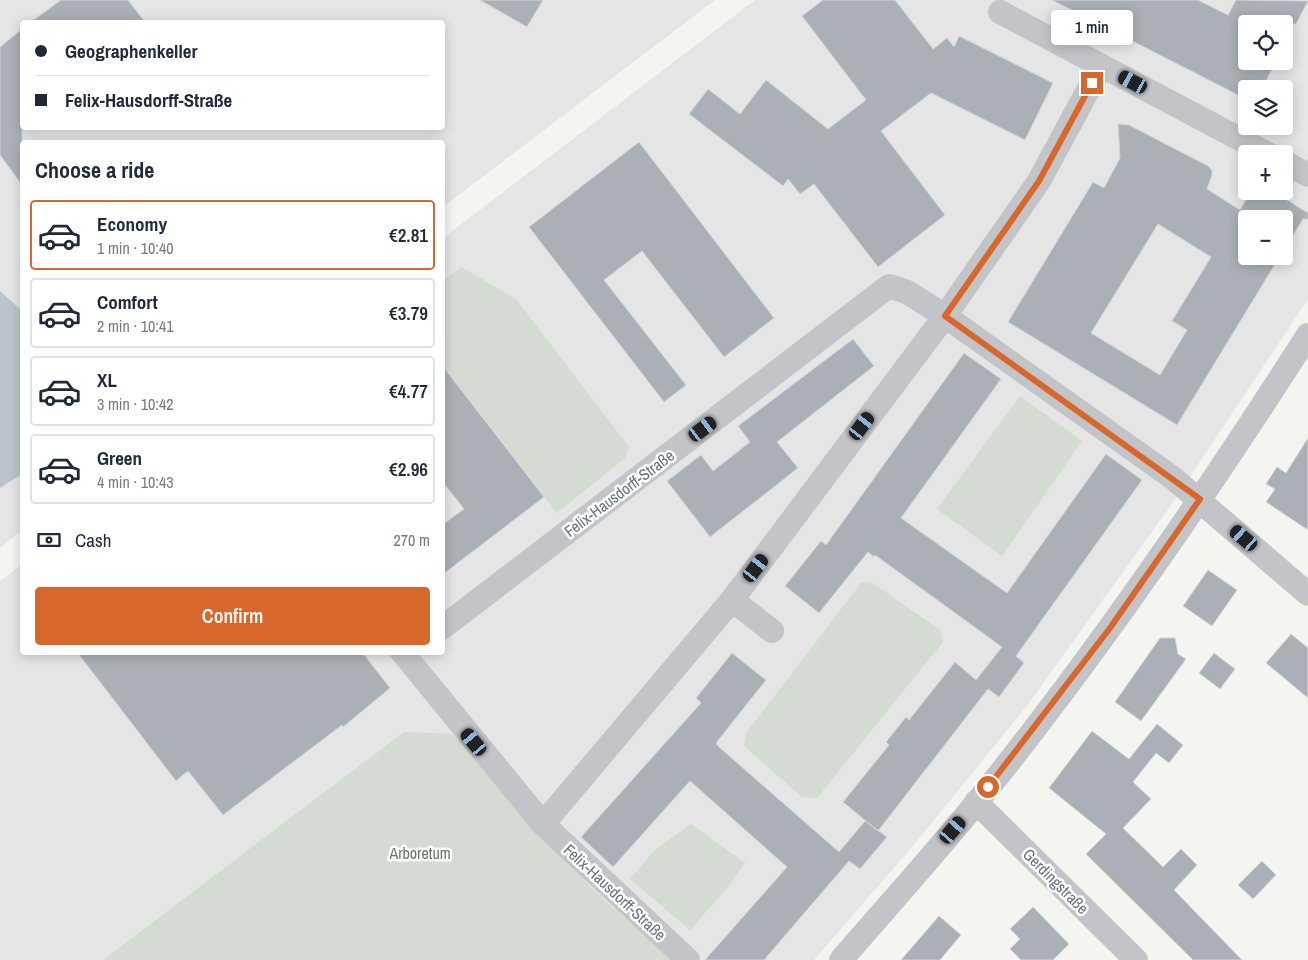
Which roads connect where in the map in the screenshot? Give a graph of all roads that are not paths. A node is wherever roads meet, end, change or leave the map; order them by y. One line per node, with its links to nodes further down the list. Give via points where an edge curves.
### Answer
1 (1000, 12): 2 (street)
2 (1101, 66): 3 (street); 6 (street, via 1039,181)
3 (1251, 145)
4 (1293, 167): 5 (street)
5 (1308, 175)
6 (945, 316): 8 (street, Felix-Hausdorff-Straße); 10 (street); 11 (street, Felix-Hausdorff-Straße, via 907,292 889,286)
7 (1308, 335): 8 (street)
8 (1200, 499): 9 (street, Felix-Hausdorff-Straße); 14 (street, via 1110,628)
9 (1308, 594)
10 (732, 600): 12 (street); 15 (street)
11 (445, 626)
12 (772, 631)
13 (407, 655): 15 (street, Felix-Hausdorff-Straße)
14 (976, 802): 17 (street); 18 (street, Gerdingstraße)
15 (543, 824): 16 (street, Felix-Hausdorff-Straße)
16 (688, 960)
17 (841, 960)
18 (1136, 960)

